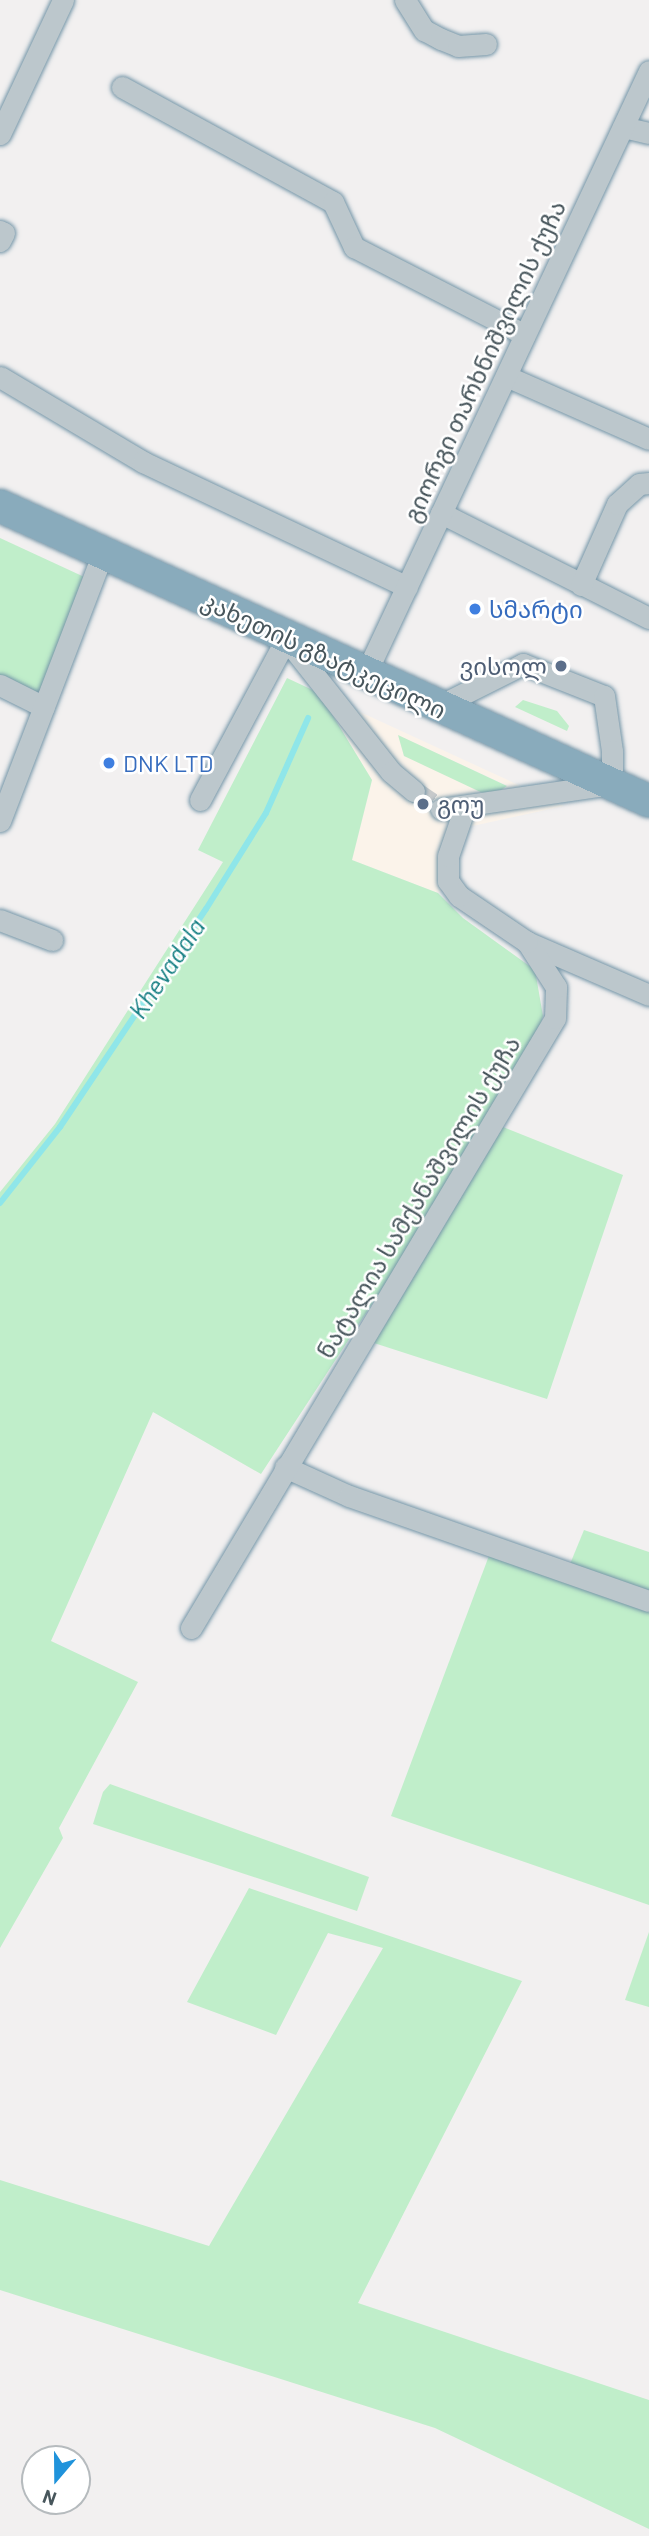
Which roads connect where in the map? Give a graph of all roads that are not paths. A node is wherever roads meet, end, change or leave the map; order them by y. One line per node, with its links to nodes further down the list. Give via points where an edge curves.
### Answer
1 (63, 0): 8 (street)
2 (405, 0): 3 (street, via 424,30 440,39 458,46)
3 (486, 44)
4 (649, 71): 6 (street, გიორგი თარხნიშვილის ქუჩა)
5 (122, 87): 11 (street, via 333,202 354,247)
6 (623, 127): 7 (street); 11 (street, გიორგი თარხნიშვილის ქუჩა)
7 (649, 133)
8 (0, 134)
9 (0, 231): 10 (street, via 4,233)
10 (0, 242)
11 (525, 335): 12 (street, გიორგი თარხნიშვილის ქუჩა)
12 (506, 376): 14 (street); 17 (street, გიორგი თარხნიშვილის ქუჩა)
13 (0, 377): 20 (street, via 143,462)
14 (649, 439)
15 (649, 483): 19 (street, via 639,484 617,504)
16 (0, 506): 18 (highway, კახეთის გზატკეცილი)
17 (441, 513): 19 (street); 20 (street, გიორგი თარხნიშვილის ქუჩა)
18 (103, 553): 22 (highway, კახეთის გზატკეცილი); 25 (street)
19 (581, 584): 21 (street)
20 (407, 587): 23 (street, გიორგი თარხნიშვილის ქუჩა)
21 (649, 618)
22 (286, 639): 23 (highway, კახეთის გზატკეცილი); 28 (street, via 391,772); 29 (street)
23 (366, 673): 26 (highway, კახეთის გზატკეცილი)
24 (0, 685): 25 (street)
25 (44, 707): 33 (street)
26 (437, 707): 27 (highway, კახეთის გზატკეცილი); 27 (street, via 523,664 604,696)
27 (612, 784): 30 (highway, კახეთის გზატკეცილი); 31 (street)
28 (414, 791)
29 (200, 800)
30 (649, 800)
31 (465, 807): 32 (street); 36 (street, ნატალია სამქანაშვილის ქუჩა, via 448,856 448,881 459,896)
32 (441, 809)
33 (0, 821)
34 (0, 920): 35 (street)
35 (52, 940)
36 (527, 942): 37 (street); 38 (street, ნატალია სამქანაშვილის ქუჩა, via 556,987 555,1018)
37 (649, 995)
38 (285, 1467): 39 (street, via 349,1496); 40 (street, ნატალია სამქანაშვილის ქუჩა)
39 (649, 1601)
40 (191, 1628)

